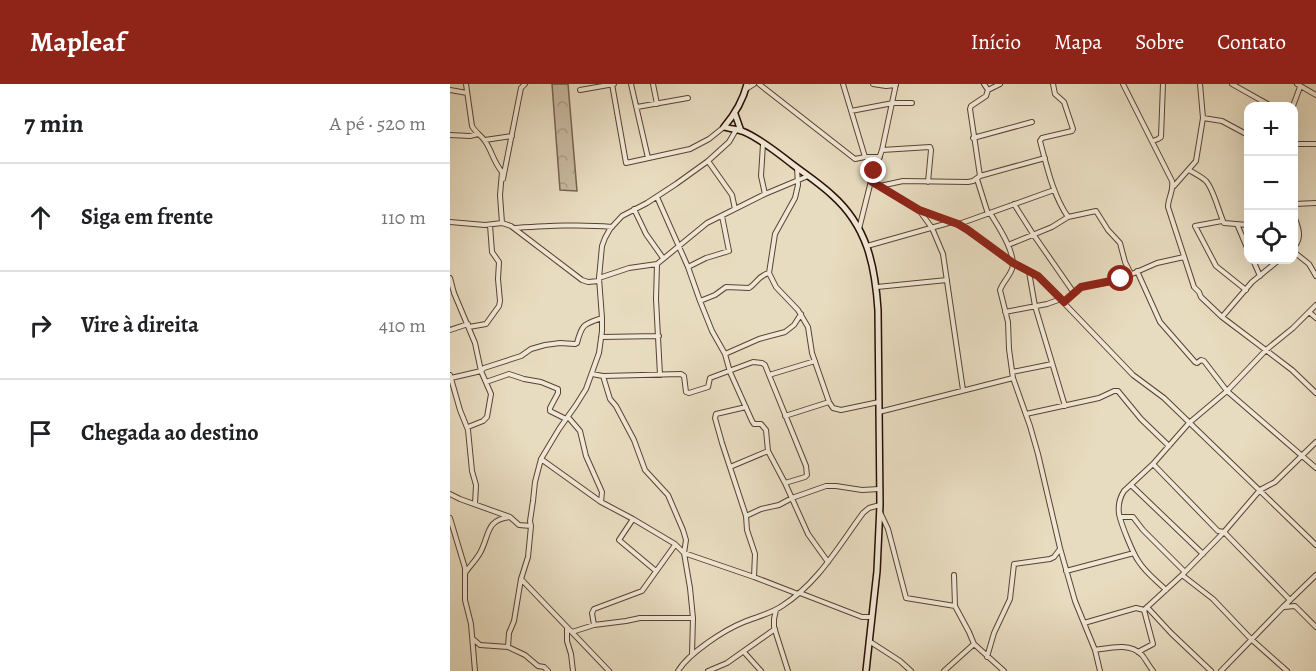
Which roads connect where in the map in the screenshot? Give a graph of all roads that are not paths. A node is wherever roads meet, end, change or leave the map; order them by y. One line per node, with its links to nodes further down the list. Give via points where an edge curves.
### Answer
1 (466, 84): 24 (street)
2 (525, 84): 42 (street)
3 (613, 84): 22 (street); 52 (street, via 626,163)
4 (632, 84): 32 (street)
5 (653, 84): 31 (street)
6 (754, 84): 20 (street)
7 (759, 84): 50 (street, via 855,159)
8 (849, 84): 18 (street)
9 (873, 84): 10 (street)
10 (896, 84): 29 (street)
11 (984, 84): 23 (street)
12 (1000, 84): 23 (street)
13 (1053, 84): 53 (street, via 1073,129 1041,139)
14 (1123, 84): 45 (street)
15 (1163, 84): 45 (street, via 1161,137)
16 (1200, 84): 35 (street)
17 (1232, 84): 27 (street)
18 (843, 85): 33 (street)
19 (1298, 85): 25 (street); 28 (street)
20 (746, 87): 34 (street)
21 (450, 90): 24 (street)
22 (580, 90)
23 (988, 90): 43 (street, via 970,109)
24 (467, 93): 40 (street, via 472,126)
25 (1316, 96)
26 (688, 98): 31 (street)
27 (1264, 102)
28 (1294, 102)
29 (893, 103): 30 (street); 33 (street); 49 (street)
30 (912, 103)
31 (657, 104): 32 (street)
32 (637, 107): 52 (street)
33 (851, 111): 50 (street)
34 (735, 114): 37 (street); 38 (street)
35 (1203, 118): 39 (street, via 1222,121); 56 (street, via 1196,161)
36 (1032, 122): 43 (street)
37 (724, 127): 38 (street); 52 (street, via 690,149)
38 (738, 130): 46 (street); 54 (street)
39 (1244, 133)
40 (478, 134): 41 (street); 44 (street)
41 (450, 135)
42 (512, 136): 44 (street); 66 (street)
43 (973, 138): 58 (street)
44 (484, 140): 66 (street, via 502,172)
45 (1152, 141): 63 (street)
46 (763, 144): 55 (street); 65 (street, via 761,176)
47 (1298, 144): 48 (street)
48 (1316, 144)
49 (882, 150): 51 (street); 61 (street, via 930,147)
50 (865, 157): 51 (street)
51 (880, 157): 60 (street)
52 (648, 158)
53 (1045, 158): 58 (street); 64 (street)
54 (708, 161): 67 (street); 72 (street, via 732,195)
55 (797, 168): 57 (street); 59 (street)
56 (1189, 170): 63 (street); 77 (street, via 1206,181)
57 (808, 176): 59 (street); 88 (street, via 838,200)
58 (979, 177): 61 (street, via 968,182); 74 (street)
59 (797, 180): 65 (street); 104 (street, via 795,198 775,234)
60 (871, 181): 62 (street); 88 (street)
61 (928, 182): 62 (street)
62 (880, 186): 73 (street)
63 (1173, 186): 95 (street, via 1168,207)
64 (1054, 190): 69 (street); 76 (street)
65 (765, 194): 72 (street)
66 (500, 195): 80 (street)
67 (657, 197): 71 (street); 92 (street)
68 (1316, 203): 70 (street)
69 (1014, 204): 74 (street); 89 (street)
70 (1298, 204)
71 (634, 209): 85 (street); 96 (street)
72 (735, 209): 75 (street)
73 (919, 210): 79 (street); 87 (street)
74 (989, 213): 81 (street); 91 (street)
75 (722, 216): 92 (street); 101 (street, via 729,251)
76 (1068, 217): 89 (street); 105 (street, via 1098,213 1120,243)
77 (1222, 221): 82 (street); 112 (street, via 1195,226 1216,266)
78 (450, 222): 83 (street)
79 (952, 222): 81 (street); 87 (street)
80 (502, 223): 83 (street); 86 (street)
81 (958, 224): 97 (street)
82 (1237, 224): 84 (street); 90 (street)
83 (490, 225): 124 (street, via 492,252 500,262 500,301 486,324)
84 (1244, 225)
85 (612, 227): 86 (street); 109 (street, via 602,246)
86 (514, 228): 109 (street, via 582,280)
87 (932, 228): 93 (street); 110 (street, via 943,254)
88 (859, 229): 93 (street)
89 (1033, 234): 91 (street); 113 (street)
90 (1244, 241)
91 (1008, 245): 97 (street)
92 (679, 246): 96 (street); 101 (street)
93 (867, 246): 111 (street)
94 (1298, 256): 107 (street)
95 (1184, 257): 102 (street); 121 (street, via 1194,287)
96 (663, 258): 98 (street)
97 (1013, 263): 103 (street); 118 (street, via 1000,290)
98 (657, 264): 109 (street, via 629,268); 126 (street)
99 (1255, 264): 106 (street)
100 (1274, 264): 106 (street)
101 (688, 267): 115 (street)
102 (1137, 271): 105 (street); 142 (street, via 1162,325 1197,363 1204,361)
103 (1029, 272): 114 (street); 117 (street)
104 (769, 273): 115 (street, via 749,288 726,287); 120 (street, via 776,287)
105 (1131, 274): 113 (street, via 1116,281 1081,287)
106 (1260, 276): 112 (street)
107 (1316, 276)
108 (450, 278): 124 (street)
109 (599, 280): 122 (street)
110 (947, 280): 111 (street); 141 (street)
111 (877, 286): 145 (street)
112 (1246, 290): 121 (street)
113 (1074, 293): 114 (street)
114 (1063, 300): 117 (street); 152 (street, via 1127,369)
115 (700, 301): 129 (street)
116 (1316, 305): 119 (street)
117 (1035, 306): 118 (street); 131 (street)
118 (1005, 312): 137 (street)
119 (1309, 312): 123 (street); 128 (street)
120 (801, 314): 129 (street, via 785,332); 130 (street)
121 (1222, 317): 128 (street)
122 (602, 318): 127 (street); 132 (street, via 585,323 575,344 538,346)
123 (1316, 318)
124 (468, 326): 125 (street); 132 (street)
125 (450, 330)
126 (659, 336): 127 (street); 135 (street)
127 (601, 337): 134 (street)
128 (1266, 350): 142 (street); 143 (street)
129 (725, 354): 133 (street)
130 (815, 361): 136 (street); 144 (street)
131 (1052, 363): 137 (street); 146 (street)
132 (481, 371): 138 (street); 140 (street)
133 (730, 372): 135 (street, via 710,378 708,387 689,393 683,374); 136 (street, via 756,362 765,365); 147 (street)
134 (592, 374): 139 (street); 151 (street)
135 (660, 375): 139 (street)
136 (769, 375): 150 (street)
137 (1013, 375): 141 (street); 149 (street)
138 (450, 376): 153 (street)
139 (603, 376): 182 (street, via 645,470 671,500 685,535)
140 (486, 382): 151 (street, via 509,374 558,389 550,411); 153 (street, via 491,394 487,417)
141 (963, 390): 148 (street)
142 (1227, 391): 152 (street); 157 (street)
143 (1316, 393)
144 (829, 402): 145 (street, via 841,410); 150 (street)
145 (879, 402): 148 (street)
146 (1065, 406): 149 (street); 155 (street, via 1118,391)
147 (746, 407): 156 (street, via 753,423 766,430); 160 (street, via 715,415)
148 (879, 412): 164 (street)
149 (1026, 414): 181 (street)
150 (785, 416): 162 (street, via 807,476)
151 (567, 418): 158 (street); 168 (street, via 580,431 602,492)
152 (1190, 423): 155 (street); 165 (street)
153 (468, 427): 169 (street)
154 (1316, 442): 157 (street)
155 (1169, 446): 159 (street)
156 (768, 451): 160 (street); 162 (street)
157 (1303, 456): 161 (street); 165 (street, via 1275,482)
158 (541, 459): 168 (street); 177 (street)
159 (1153, 464): 163 (street); 178 (street, via 1218,531)
160 (730, 467): 172 (street)
161 (1316, 468)
162 (785, 483): 167 (street)
163 (1131, 485): 174 (street, via 1122,494); 184 (street)
164 (880, 489): 167 (street, via 831,486); 170 (street)
165 (1260, 490): 178 (street); 180 (street)
166 (450, 494): 169 (street)
167 (792, 498): 172 (street); 185 (street, via 808,534)
168 (601, 502): 176 (street)
169 (475, 504): 173 (street)
170 (880, 504): 171 (street); 185 (street, via 863,513)
171 (880, 512): 197 (street, via 906,598); 201 (street)
172 (746, 516): 192 (street, via 755,554)
173 (510, 517): 177 (street, via 519,525); 188 (street, via 498,519 490,528 482,550)
174 (1120, 517): 183 (street); 189 (street, via 1133,517)
175 (450, 518): 188 (street)
176 (633, 519): 179 (street); 186 (street, via 619,540)
177 (531, 526): 193 (street)
178 (1224, 532): 184 (street); 196 (street)
179 (675, 544): 182 (street); 186 (street)
180 (1316, 545)
181 (1060, 548): 187 (street); 218 (street, via 1050,559 1014,564 1010,598)
182 (684, 553): 192 (street); 202 (street)
183 (1134, 553): 187 (street); 194 (street)
184 (1203, 554): 189 (street)
185 (828, 562): 195 (street)
186 (656, 571): 204 (street, via 639,593 594,609)
187 (1066, 571): 203 (street)
188 (465, 573): 209 (street)
189 (1184, 574): 194 (street); 210 (street)
190 (954, 575): 197 (street)
191 (1316, 575): 196 (street)
192 (754, 577): 195 (street)
193 (521, 579): 206 (street); 213 (street)
194 (1166, 590): 199 (street)
195 (799, 593): 200 (street); 201 (street)
196 (1290, 600): 198 (street)
197 (955, 606): 212 (street)
198 (1283, 607): 205 (street, via 1295,606); 210 (street)
199 (1145, 608): 203 (street); 216 (street, via 1153,644); 234 (street)
200 (777, 609): 207 (street); 217 (street, via 736,625)
201 (872, 617): 211 (street)
202 (693, 618): 204 (street, via 645,617); 217 (street)
203 (1084, 623): 214 (street)
204 (594, 625): 208 (street)
205 (1316, 627)
206 (567, 628): 208 (street); 222 (street)
207 (775, 629): 215 (street); 227 (street)
208 (572, 632): 219 (street)
209 (472, 638): 213 (street, via 480,645); 220 (street)
210 (1251, 639): 235 (street); 236 (street)
211 (870, 641): 228 (street); 229 (street)
212 (974, 644): 218 (street); 230 (street)
213 (508, 647): 221 (street)
214 (1095, 650): 216 (street, via 1122,646); 232 (street)
215 (744, 652): 225 (street); 226 (street)
216 (1138, 652): 233 (street)
217 (692, 654): 224 (street)
218 (987, 657): 231 (street)
219 (608, 670): 223 (street)
220 (476, 671)
221 (548, 671)
222 (573, 671)
223 (598, 671)
224 (678, 671)
225 (708, 671)
226 (760, 671)
227 (788, 671)
228 (866, 671)
229 (910, 671)
230 (944, 671)
231 (1004, 671)
232 (1100, 671)
233 (1153, 671)
234 (1211, 671)
235 (1221, 671)
236 (1287, 671)

